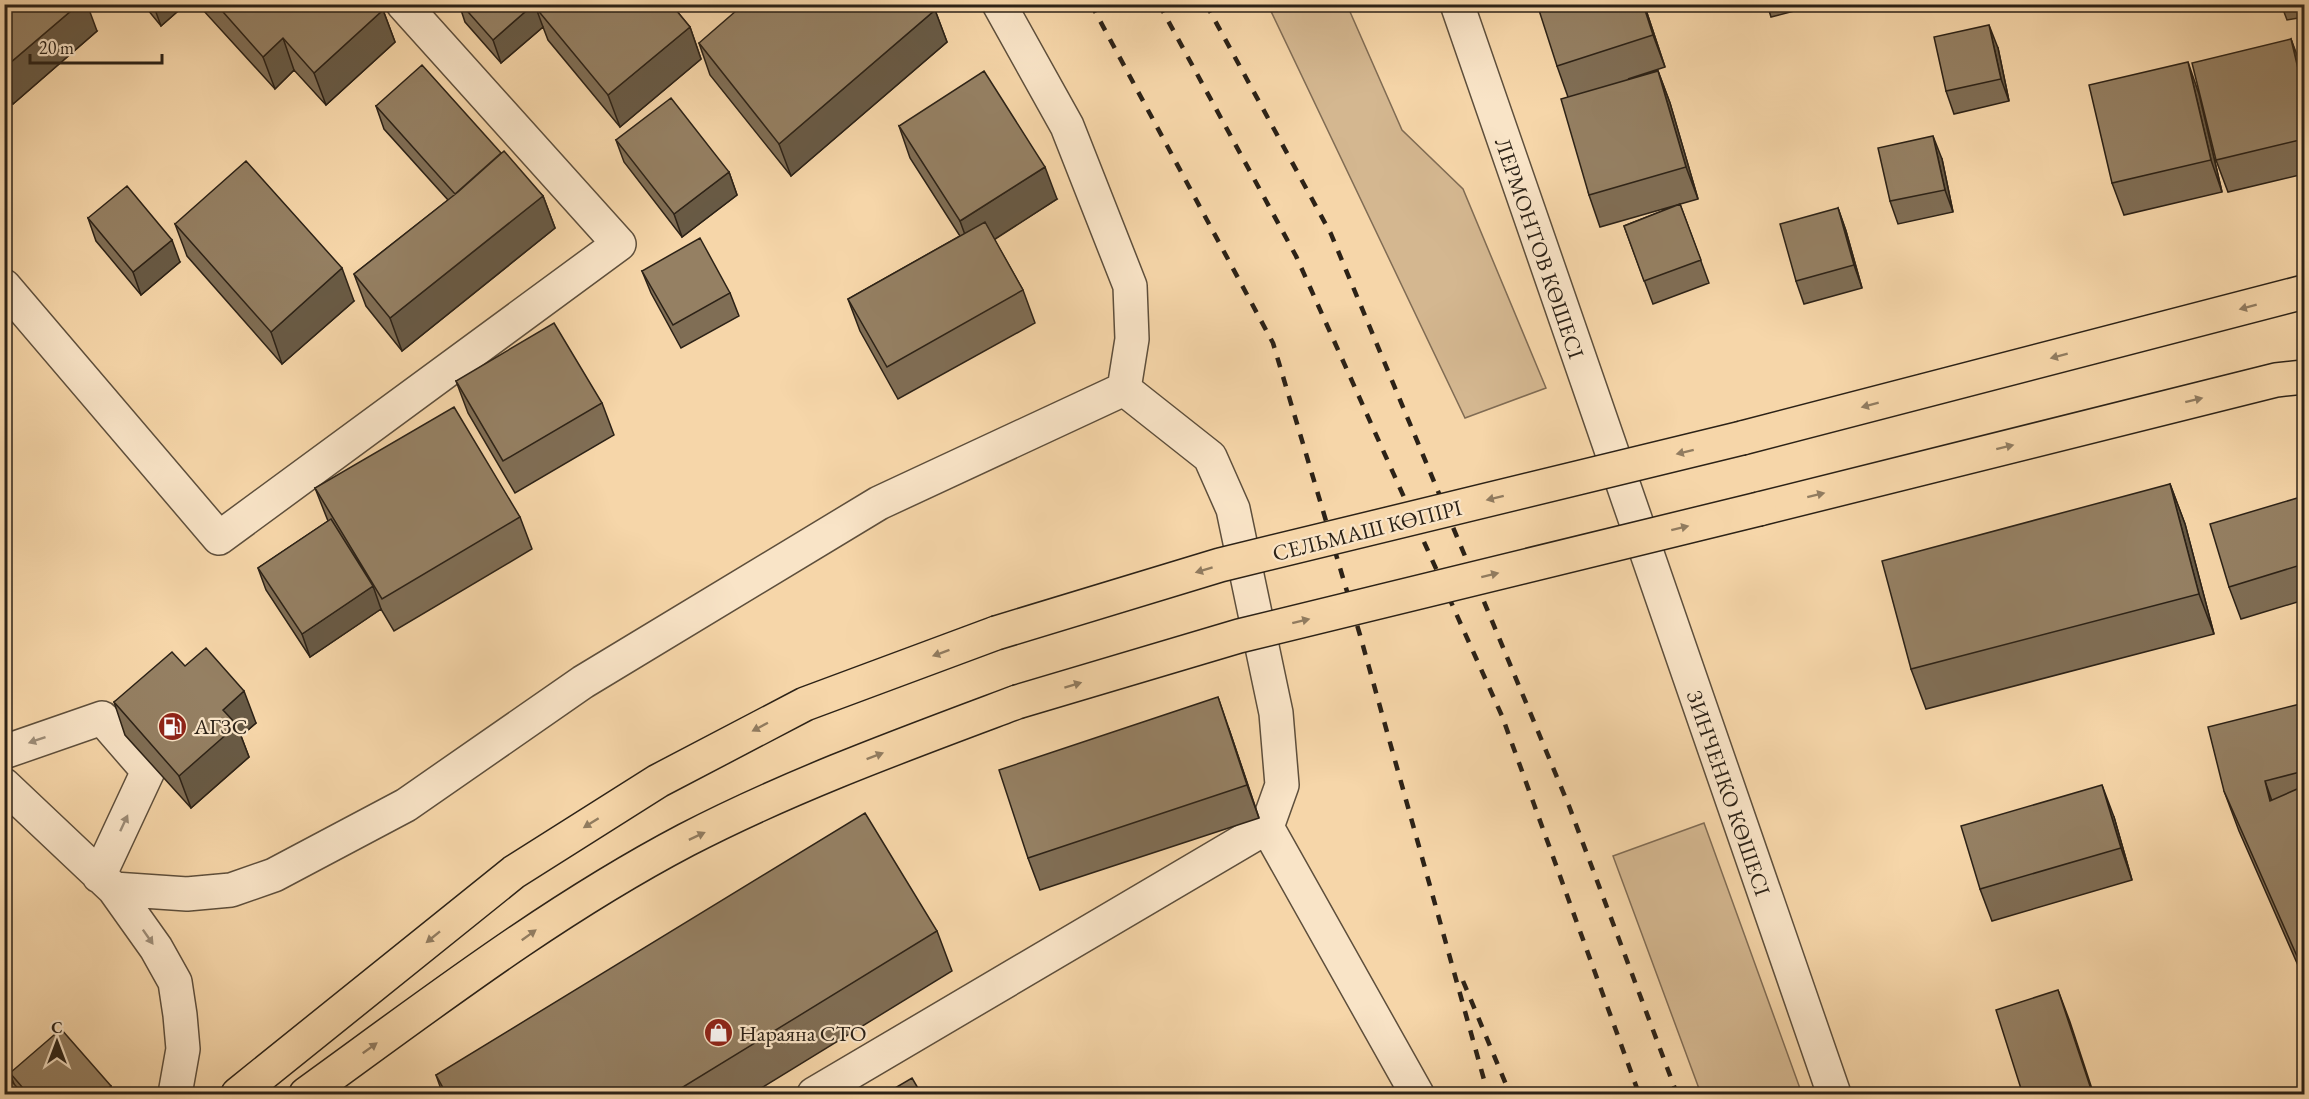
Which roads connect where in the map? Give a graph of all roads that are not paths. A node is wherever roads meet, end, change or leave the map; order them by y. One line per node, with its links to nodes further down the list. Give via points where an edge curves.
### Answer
1 (403, 4): 4 (street, via 619,244 219,538)
2 (999, 4): 7 (street, via 1067,126 1130,286 1132,339)
3 (1457, 4): 8 (street, ЛЕРМОНТОВ КӨШЕСІ)
4 (4, 286)
5 (2304, 292): 15 (main road, СЕЛЬМАШ КӨПІРІ, one-way to 15, bridge, via 1742,438 1220,565 996,633 805,704 658,781 514,872)
6 (2304, 377): 13 (main road, one-way to 6, bridge, via 540,927 686,840 841,768 1017,702 1239,636 2276,380)
7 (1124, 389): 11 (street, via 1210,456 1233,509 1276,713 1282,785); 12 (street, via 879,503 583,682 406,805 274,875 231,890 187,894)
8 (1623, 492): 19 (street, ЗИНЧЕНКО КӨШЕСІ)
9 (4, 752): 12 (street, one-way to 9, via 148,771 102,718)
10 (4, 785): 12 (street)
11 (1267, 827): 17 (street); 18 (street)
12 (107, 882): 14 (street, one-way to 14, via 156,948 174,982 183,1048)
13 (333, 1084): 16 (main road)
14 (176, 1095)
15 (238, 1095)
16 (306, 1095)
17 (814, 1095)
18 (1417, 1095)
19 (1834, 1095)

